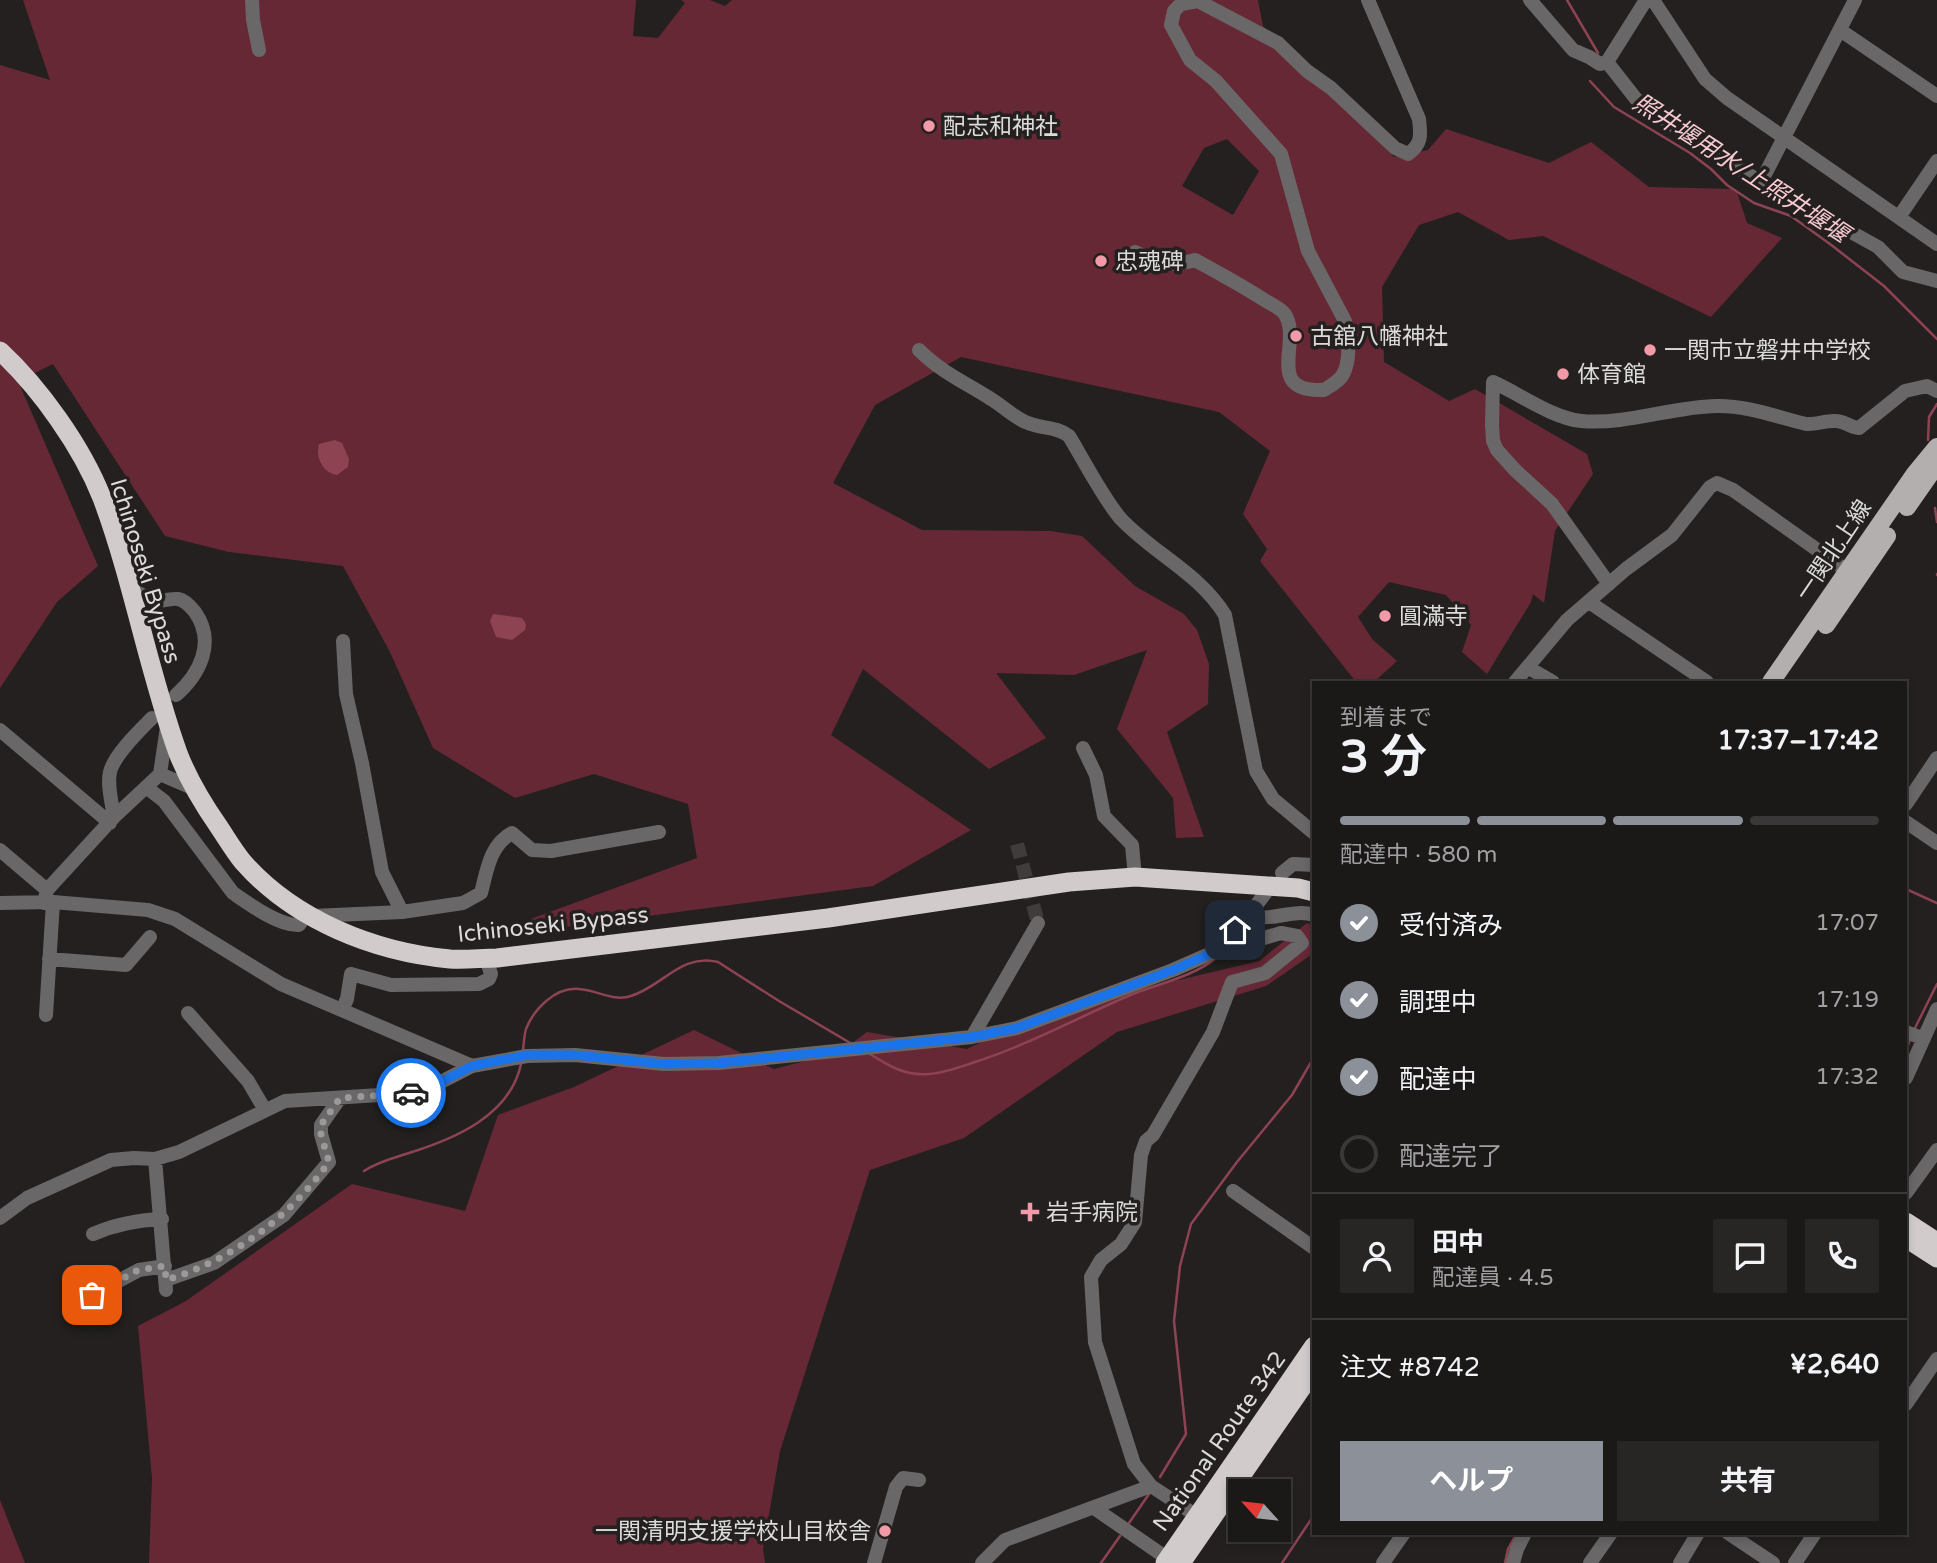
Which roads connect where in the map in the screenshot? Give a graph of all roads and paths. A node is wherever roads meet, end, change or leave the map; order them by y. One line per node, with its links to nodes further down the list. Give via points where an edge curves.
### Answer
1 (252, 0): 8 (street)
2 (1368, 0): 16 (street, via 1419,119 1419,144 1408,154 1395,148 1278,43 1235,19 1198,1 1181,4 1171,25 1190,60 1216,81 1281,154 1308,251 1348,334 1347,366 1340,379 1324,390 1300,387 1291,380 1288,369 1289,326 1284,313 1195,260 1164,265)
3 (1530, 0): 9 (street, via 1573,50 1600,64)
4 (1646, 0): 9 (street)
5 (1653, 0): 11 (street, via 1705,79)
6 (1854, 0): 7 (street)
7 (1840, 30): 10 (street); 11 (street)
8 (260, 50)
9 (1607, 62): 13 (street, via 1636,99)
10 (1937, 96)
11 (1784, 137): 13 (street); 14 (street)
12 (1937, 161): 14 (street)
13 (1761, 183): 17 (street, via 1878,247 1903,272)
14 (1899, 217): 15 (street)
15 (1937, 243)
16 (1135, 252)
17 (1937, 281)
18 (919, 350): 45 (street, via 933,365 1018,418 1069,436 1119,516 1216,601 1225,615 1256,771 1273,799)
19 (0, 351): 25 (highway, Ichinoseki Bypass, via 66,430 102,497)
20 (1937, 391): 24 (street, via 1927,386 1905,391 1859,428 1833,420 1805,424 1715,406 1581,421 1543,408 1493,382 1492,425 1497,450 1552,503)
21 (1937, 447): 23 (main road, 一関北上線, via 1914,475)
22 (1937, 464): 23 (main road, 一関北上線)
23 (1853, 575): 24 (street, via 1717,483 1672,536); 32 (main road, 一関北上線); 33 (main road, 一関北上線)
24 (1609, 584): 26 (street)
25 (130, 589): 34 (street, via 155,600 179,599 199,618 206,640 201,659 193,679); 35 (highway, Ichinoseki Bypass)
26 (1589, 602): 28 (street, via 1567,620); 31 (street)
27 (343, 641): 57 (street, via 346,694 382,872)
28 (1529, 668): 29 (street); 30 (street)
29 (1516, 681)
30 (1551, 681)
31 (1706, 681)
32 (1772, 681)
33 (1787, 681)
34 (176, 695)
35 (160, 720): 39 (street); 41 (highway, Ichinoseki Bypass); 43 (street, via 125,747 110,770)
36 (0, 730): 43 (street)
37 (1083, 748): 51 (street, via 1096,775 1104,817 1132,845)
38 (1937, 758): 42 (street)
39 (160, 774): 40 (street); 41 (street)
40 (146, 787): 43 (street); 58 (street, via 164,801 233,893 286,923 299,925)
41 (195, 789): 58 (highway, Ichinoseki Bypass, via 243,862 274,892)
42 (1907, 803)
43 (112, 820): 54 (street)
44 (1907, 823): 47 (street)
45 (1312, 831)
46 (659, 832): 57 (street, via 551,850 532,850 512,833 495,849 481,893 463,903)
47 (1937, 843)
48 (0, 850): 54 (street)
49 (1312, 866): 50 (street, via 1293,864)
50 (1282, 873)
51 (1135, 877): 52 (highway, Ichinoseki Bypass); 64 (highway, Ichinoseki Bypass)
52 (1261, 888): 53 (highway, Ichinoseki Bypass); 55 (highway, Ichinoseki Bypass); 59 (street)
53 (1312, 892)
54 (48, 898): 56 (street); 65 (street); 67 (street, via 148,910 175,919 281,984)
55 (1312, 900)
56 (0, 903)
57 (402, 912): 58 (street)
58 (309, 915): 64 (highway, Ichinoseki Bypass, via 361,940 403,953)
59 (1249, 915): 60 (street, via 1267,919 1292,912); 63 (street)
60 (1312, 915)
61 (1038, 923): 71 (street)
62 (150, 937): 65 (street, via 126,965)
63 (1214, 952): 71 (street, via 1017,1028); 96 (street, via 1281,933 1297,936 1302,943 1265,973 1232,982 1213,1032 1140,1155 1135,1222 1130,1233 1101,1260 1091,1277 1095,1342 1134,1464)
64 (486, 958): 67 (street, via 491,974 480,984 391,985 351,974)
65 (49, 959): 69 (street)
66 (1937, 1009): 72 (street)
67 (342, 1010): 73 (street)
68 (188, 1013): 76 (street, via 248,1081)
69 (46, 1015)
70 (1907, 1032): 72 (street)
71 (972, 1037): 73 (street, via 719,1063 527,1055)
72 (1922, 1038): 74 (street)
73 (472, 1066): 75 (street, via 411,1093)
74 (1907, 1075)
75 (340, 1098): 76 (street, via 285,1101); 89 (street, via 321,1125 329,1162 284,1215 214,1263)
76 (265, 1110): 78 (street)
77 (1937, 1150): 80 (street)
78 (155, 1159): 81 (street, via 111,1160 27,1198); 82 (street)
79 (1233, 1191): 87 (street)
80 (1907, 1192)
81 (0, 1218)
82 (162, 1219): 84 (street, via 136,1220); 89 (street)
83 (1907, 1223): 86 (highway)
84 (93, 1234)
85 (1907, 1239): 88 (highway)
86 (1937, 1242)
87 (1312, 1247)
88 (1937, 1258)
89 (166, 1279): 90 (street, via 138,1270)
90 (92, 1295)
91 (1312, 1349): 98 (highway, National Route 342)
92 (1937, 1359): 94 (street)
93 (1312, 1373): 105 (highway, National Route 342)
94 (1907, 1403)
95 (919, 1480): 106 (street, via 903,1478 896,1487)
96 (1151, 1486): 97 (street); 98 (street)
97 (1094, 1508): 105 (street); 107 (street, via 1005,1540)
98 (1197, 1516): 105 (highway, National Route 342)
99 (1403, 1535): 108 (street)
100 (1523, 1535): 109 (street)
101 (1610, 1535): 110 (street)
102 (1697, 1535): 111 (street)
103 (1731, 1535): 112 (street)
104 (1814, 1535): 113 (street)
105 (1172, 1562)
106 (874, 1563)
107 (982, 1563)
108 (1383, 1563)
109 (1513, 1563)
110 (1590, 1563)
111 (1680, 1563)
112 (1773, 1563)
113 (1795, 1563)

